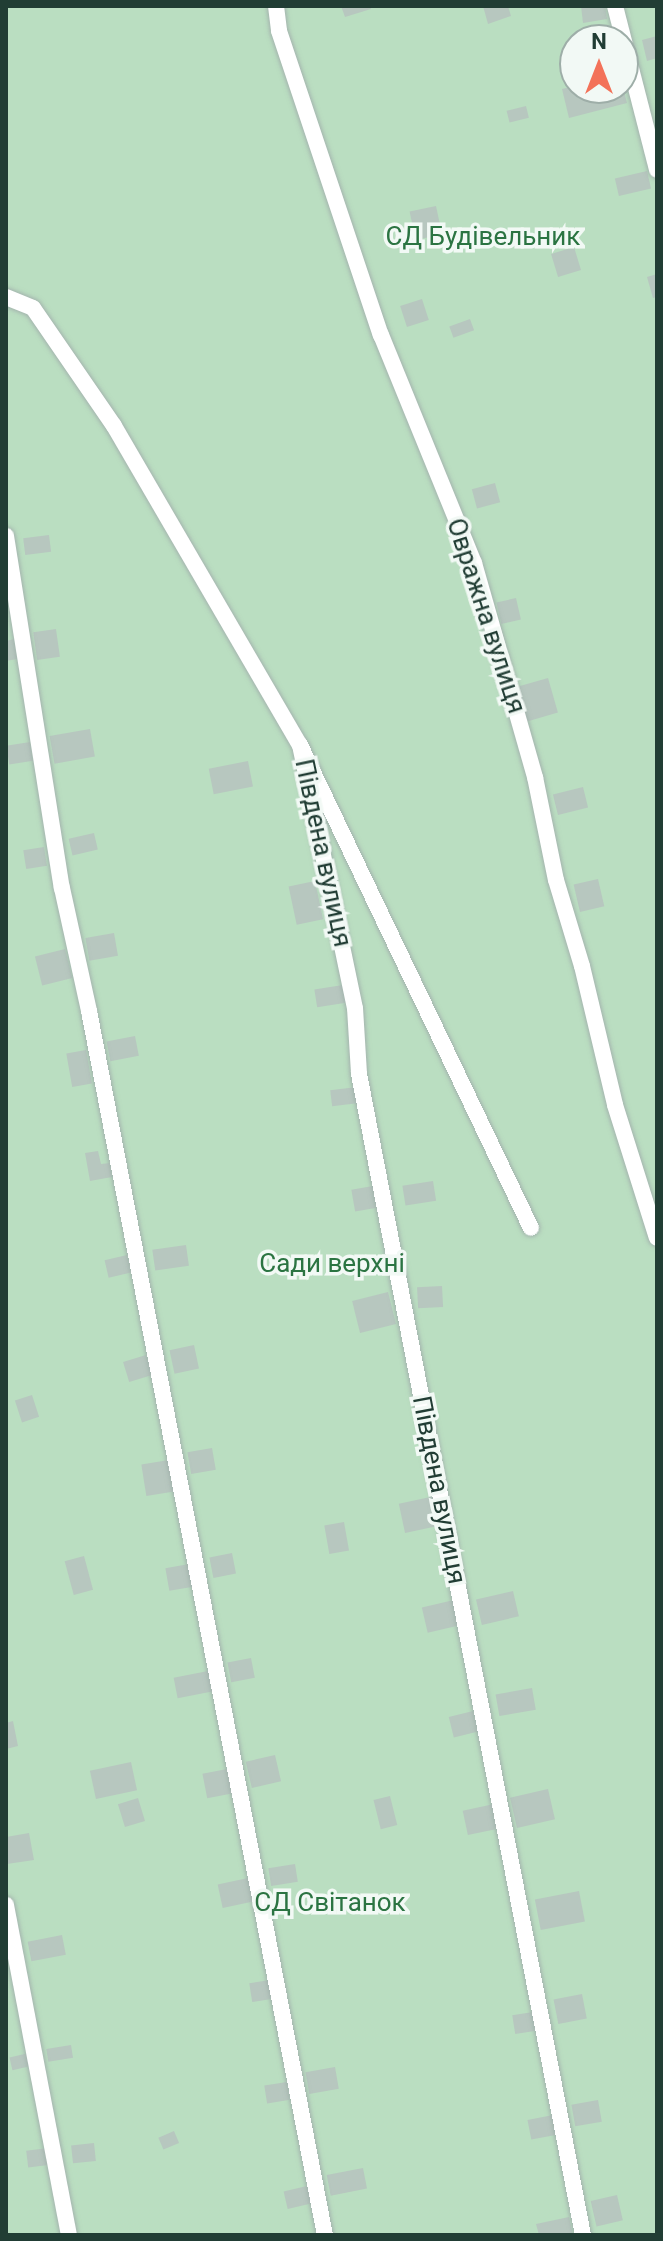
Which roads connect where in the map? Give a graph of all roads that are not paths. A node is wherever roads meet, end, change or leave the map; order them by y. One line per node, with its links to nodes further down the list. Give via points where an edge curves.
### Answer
1 (276, 6): 8 (lane, Овражна вулиця, via 279,31 381,335 474,563 535,777 556,880 615,1105)
2 (615, 6): 3 (lane)
3 (657, 170)
4 (6, 297): 6 (lane, via 33,308 114,426)
5 (6, 536): 11 (lane, via 62,888)
6 (300, 745): 7 (lane); 12 (lane, Південа вулиця, via 355,1008 359,1074)
7 (531, 1228)
8 (657, 1238)
9 (6, 1905): 10 (lane)
10 (69, 2235)
11 (325, 2235)
12 (583, 2235)

